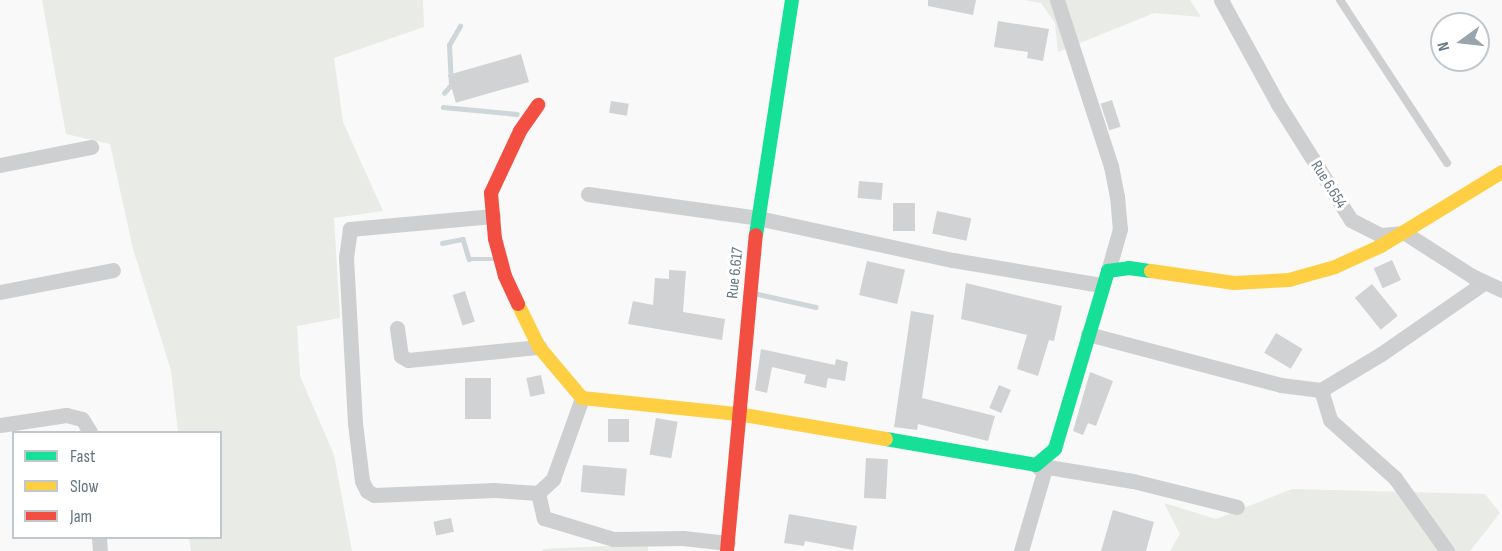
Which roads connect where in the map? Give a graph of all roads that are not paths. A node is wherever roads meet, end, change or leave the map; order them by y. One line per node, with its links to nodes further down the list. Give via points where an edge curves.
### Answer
1 (792, 0): 12 (street, Rue 6.617)
2 (1057, 0): 15 (street, via 1111,166 1117,196 1120,229)
3 (1221, 0): 13 (street, Rue 6.654, via 1341,207 1365,230 1381,235)
4 (1340, 0): 7 (lane)
5 (538, 105): 11 (street, via 520,131 491,193)
6 (91, 147): 8 (street)
7 (1447, 163)
8 (0, 165)
9 (1502, 172): 13 (street)
10 (588, 194): 12 (street)
11 (493, 216): 22 (street, via 505,276); 29 (street, via 350,229 346,257 362,481 374,495 494,490)
12 (758, 218): 17 (street, via 953,260); 25 (street, Rue 6.617)
13 (1405, 233): 15 (street, via 1335,267 1289,280 1234,283 1129,268); 16 (street)
14 (113, 270): 19 (street)
15 (1108, 271): 17 (street)
16 (1485, 282): 18 (street); 23 (street, via 1382,354)
17 (1101, 285): 21 (street)
18 (1502, 290)
19 (0, 292)
20 (397, 328): 22 (street, via 401,356 408,360)
21 (1088, 334): 23 (street, via 1281,385); 28 (street, via 1055,449)
22 (539, 347): 24 (street)
23 (1321, 390): 33 (street, via 1330,420 1395,478)
24 (582, 398): 25 (street); 29 (street, via 553,480)
25 (738, 414): 28 (street); 31 (street, Rue 6.617)
26 (0, 425): 27 (street, via 66,415 82,419)
27 (89, 431)
28 (1036, 465): 30 (street, via 1133,481); 32 (street, via 1044,471)
29 (538, 493): 31 (street, via 544,518 613,539 683,538)
30 (1237, 507)
31 (728, 547)
32 (1021, 551)
33 (1448, 551)

